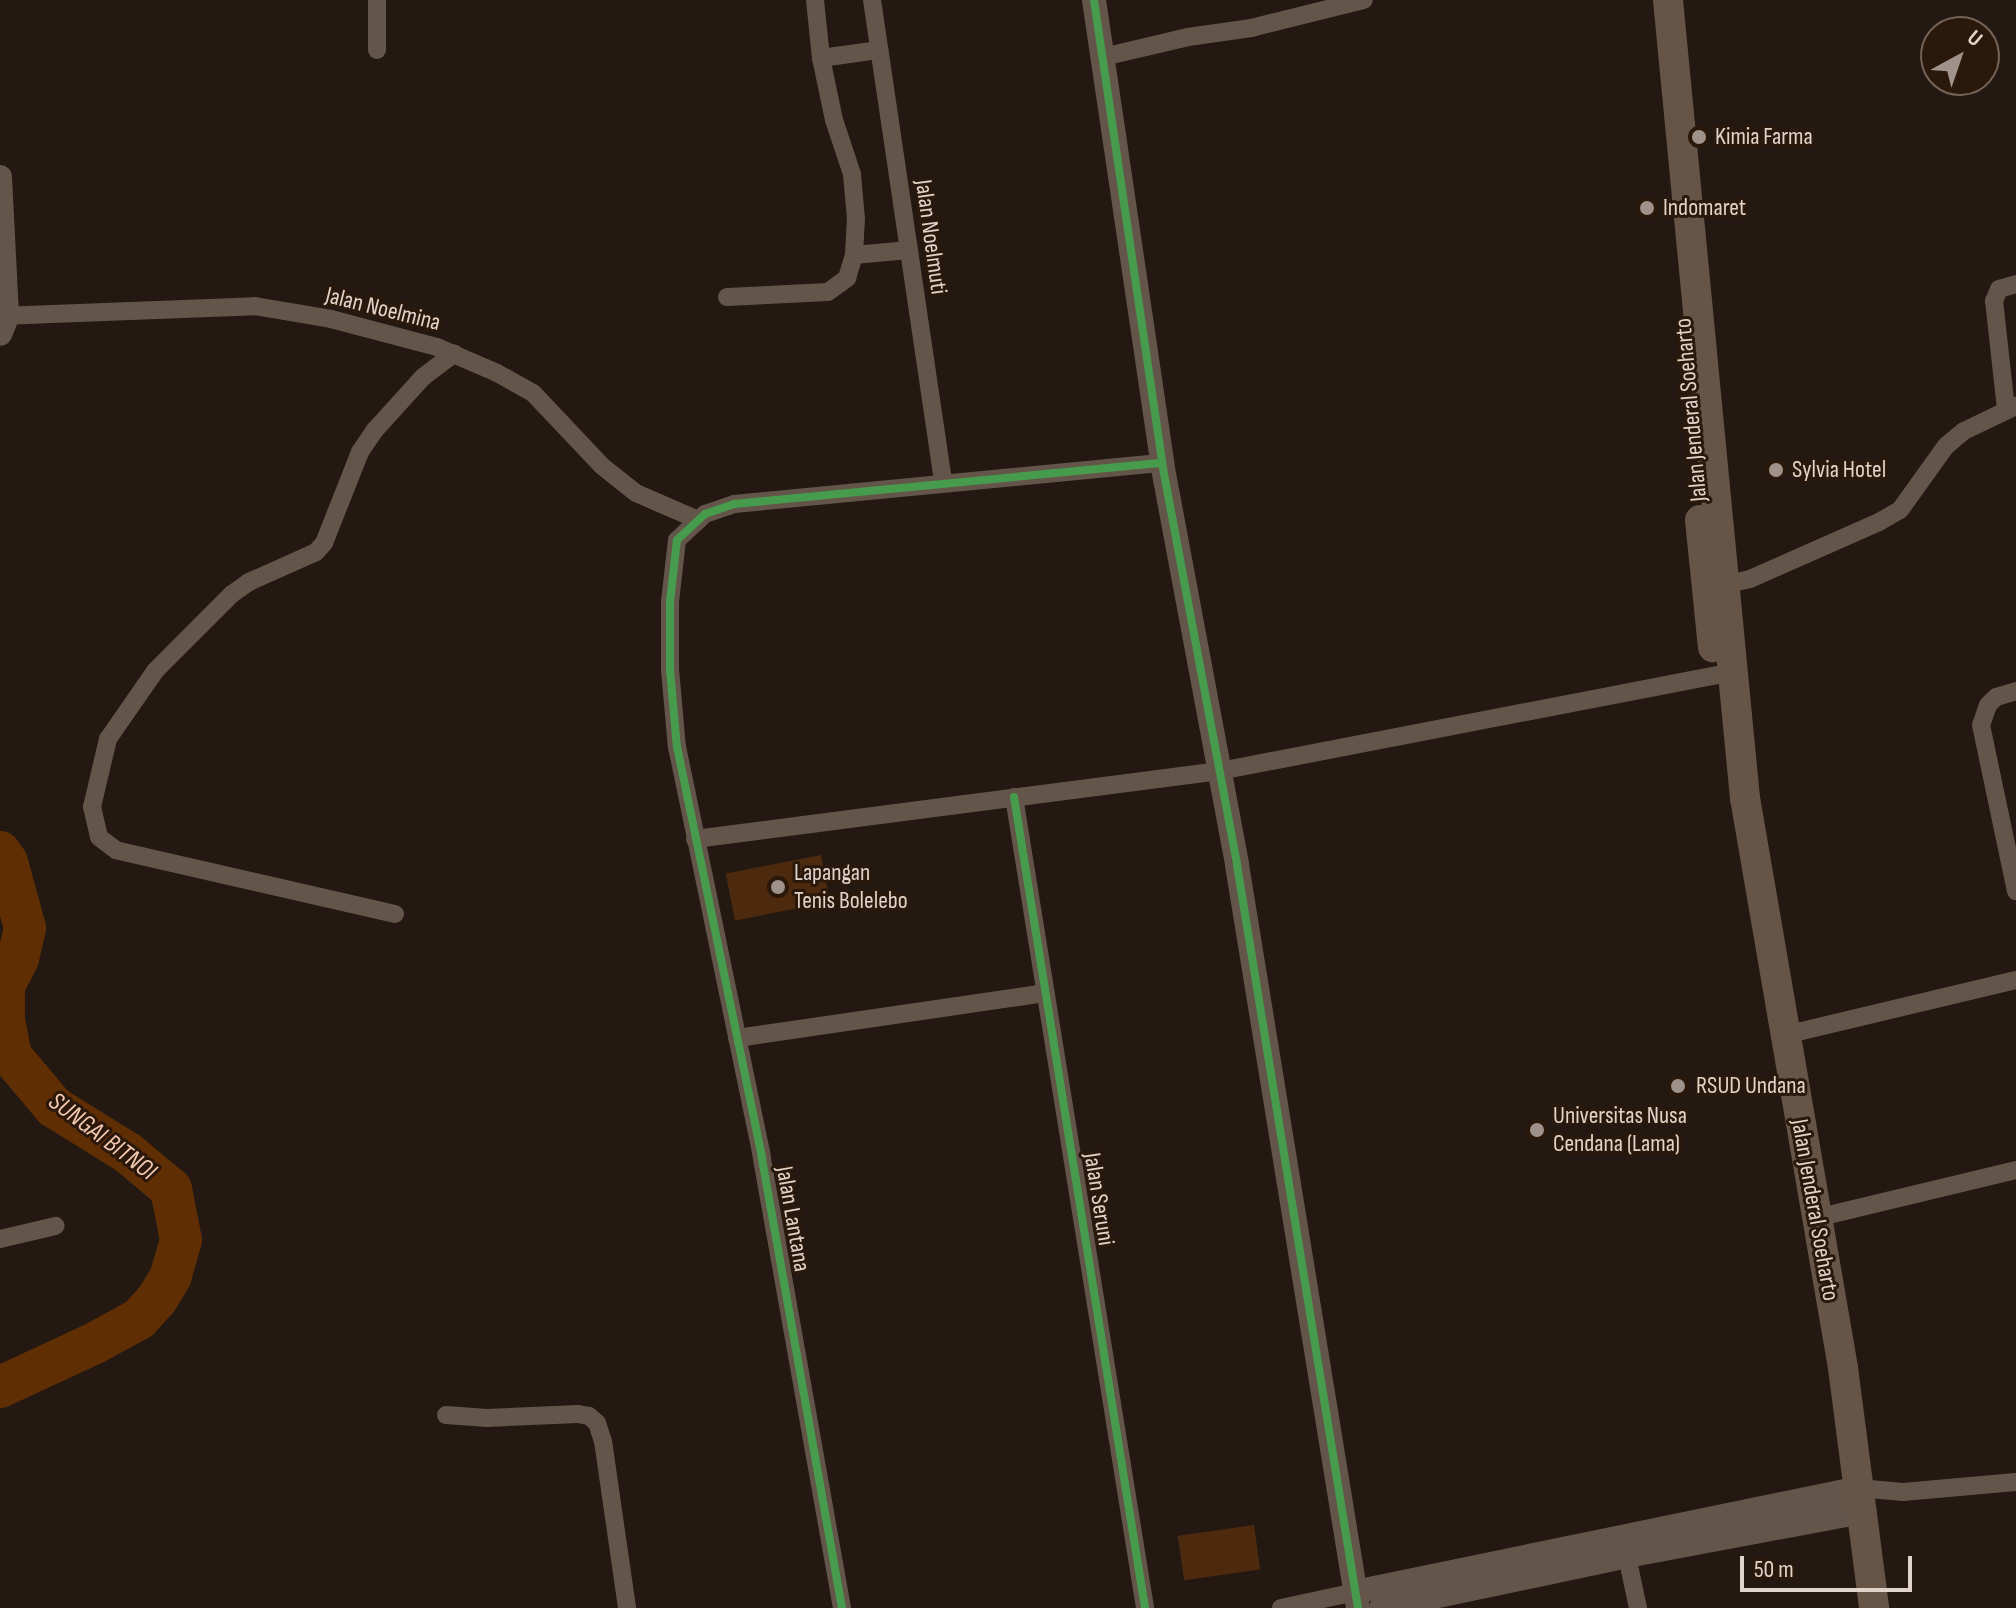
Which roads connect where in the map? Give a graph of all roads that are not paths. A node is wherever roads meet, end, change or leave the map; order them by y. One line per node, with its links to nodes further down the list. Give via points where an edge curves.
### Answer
1 (377, 0): 8 (street)
2 (815, 0): 11 (street)
3 (872, 0): 9 (street, Jalan Noelmuti)
4 (1094, 0): 10 (street)
5 (1364, 0): 10 (street)
6 (1651, 0): 13 (main road, Jalan Jenderal Soeharto)
7 (1668, 0): 13 (main road, Jalan Jenderal Soeharto)
8 (377, 50)
9 (879, 50): 11 (street); 14 (street, Jalan Noelmuti)
10 (1103, 57): 21 (street)
11 (821, 58): 15 (street, via 852,174)
12 (0, 177): 18 (street)
13 (1684, 241): 24 (main road, Jalan Jenderal Soeharto)
14 (909, 250): 15 (street); 22 (street, Jalan Noelmuti)
15 (854, 255): 17 (street, via 847,278 828,292)
16 (2016, 284): 20 (street, via 1999,289 1994,301)
17 (727, 297)
18 (2, 322): 19 (street, Jalan Noelmina, via 255,306 331,319)
19 (454, 354): 23 (street, Jalan Noelmina, via 533,393 602,466 636,493); 32 (street, via 423,377 375,430 316,552 232,594 155,671 108,739 92,807 99,837 116,850)
20 (2011, 408): 24 (street, via 1946,446 1900,510)
21 (1162, 463): 22 (street); 27 (street)
22 (943, 482): 23 (street, via 734,504)
23 (698, 520): 30 (street, Jalan Lantana, via 677,540 670,602 677,748)
24 (1716, 588): 25 (main road, Jalan Jenderal Soeharto); 29 (main road, Jalan Jenderal Soeharto)
25 (1717, 675): 27 (street); 29 (main road, Jalan Jenderal Soeharto, via 1735,794)
26 (2016, 691): 31 (street, via 1996,697 1981,725)
27 (1220, 771): 28 (street); 45 (street)
28 (1014, 797): 30 (street); 34 (street, Jalan Seruni)
29 (1750, 814): 35 (main road, Jalan Jenderal Soeharto)
30 (695, 839): 36 (street, Jalan Lantana)
31 (2016, 891)
32 (395, 914)
33 (2016, 980): 35 (street)
34 (1046, 993): 36 (street); 48 (street, Jalan Seruni)
35 (1785, 1035): 38 (main road, Jalan Jenderal Soeharto)
36 (737, 1038): 47 (street, Jalan Lantana)
37 (2016, 1170): 38 (street)
38 (1816, 1218): 43 (main road, Jalan Jenderal Soeharto)
39 (55, 1226): 40 (street)
40 (0, 1239)
41 (446, 1415): 46 (street, via 578,1414 597,1423)
42 (2016, 1482): 43 (street)
43 (1861, 1500): 44 (street); 45 (street); 52 (main road, Jalan Jenderal Soeharto)
44 (1627, 1556): 50 (street); 51 (street)
45 (1357, 1600): 49 (street)
46 (627, 1608)
47 (842, 1608)
48 (1145, 1608)
49 (1281, 1608)
50 (1381, 1608)
51 (1638, 1608)
52 (1874, 1608)

